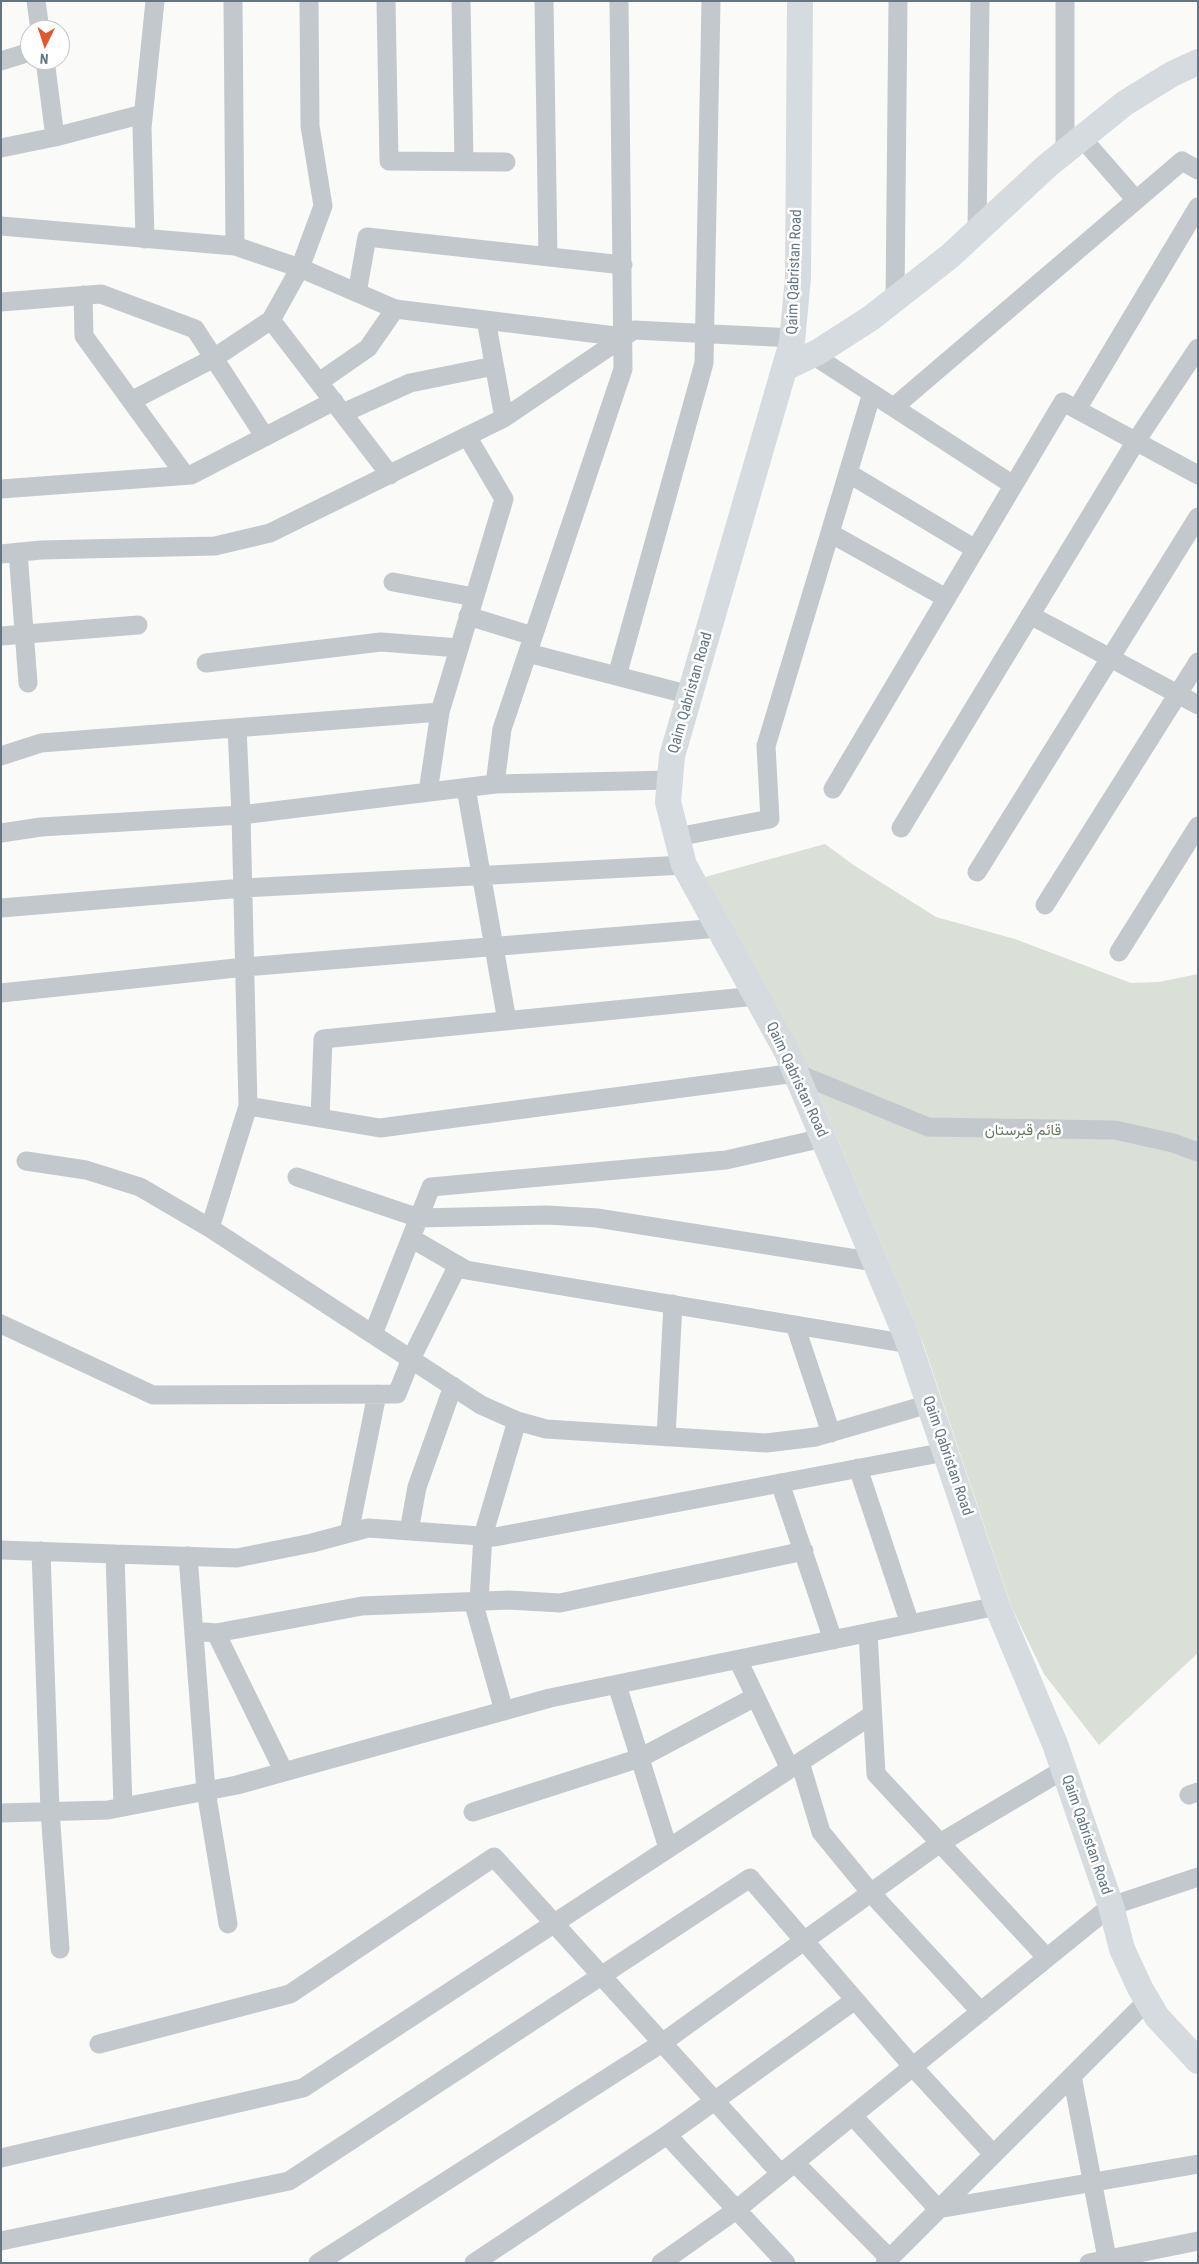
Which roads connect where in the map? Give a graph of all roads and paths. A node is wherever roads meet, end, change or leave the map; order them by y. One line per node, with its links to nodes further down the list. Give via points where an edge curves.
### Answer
1 (36, 1): 14 (street)
2 (155, 1): 19 (street)
3 (233, 1): 31 (street)
4 (308, 1): 34 (street, via 310,126 323,206)
5 (386, 1): 23 (street, via 390,161)
6 (461, 1): 23 (street)
7 (544, 1): 32 (street)
8 (619, 1): 33 (street)
9 (711, 1): 42 (street)
10 (800, 1): 44 (street, Qaim Qabristan Road, via 798,277)
11 (898, 1): 37 (street)
12 (980, 1): 29 (street)
13 (1065, 1): 21 (street)
14 (39, 20)
15 (20, 55): 16 (street)
16 (1, 61)
17 (1198, 62): 21 (street, via 1125,103)
18 (46, 70): 20 (street)
19 (143, 114): 20 (street); 30 (street)
20 (55, 137): 22 (street)
21 (1073, 145): 26 (street); 29 (street)
22 (1, 148)
23 (464, 162): 24 (street)
24 (506, 162)
25 (1198, 170): 26 (street, via 1182,161)
26 (1136, 200): 54 (street)
27 (1198, 207): 55 (street)
28 (1, 226): 30 (street)
29 (977, 231): 37 (street)
30 (145, 239): 31 (street)
31 (235, 246): 34 (street)
32 (548, 256): 33 (street); 35 (street, via 367,237)
33 (623, 265): 43 (street)
34 (300, 268): 35 (street); 40 (street)
35 (357, 292): 39 (street)
36 (83, 295): 38 (street); 47 (street, via 101,294 195,329); 52 (street, via 84,336)
37 (894, 300): 46 (street)
38 (1, 302)
39 (395, 309): 41 (street); 50 (street, via 368,348)
40 (271, 320): 47 (street); 50 (street)
41 (486, 320): 43 (street); 48 (street)
42 (706, 334): 43 (street, via 634,330); 44 (street); 83 (street, via 704,362)
43 (624, 337): 56 (street); 78 (street, via 623,369)
44 (793, 338): 49 (street, Qaim Qabristan Road)
45 (1198, 348): 59 (street)
46 (813, 355): 49 (street); 51 (street)
47 (214, 358): 52 (street); 57 (street)
48 (494, 366): 53 (street, via 410,383); 56 (street)
49 (785, 368): 86 (street, Qaim Qabristan Road)
50 (320, 382): 53 (street)
51 (872, 393): 54 (street); 60 (street)
52 (131, 401): 62 (street)
53 (338, 407): 57 (street); 61 (street)
54 (894, 407): 64 (street)
55 (1077, 409): 59 (street); 64 (street, via 1062,402)
56 (504, 418): 58 (street)
57 (265, 436): 62 (street, via 191,475)
58 (467, 436): 61 (street); 71 (street, via 504,499)
59 (1136, 442): 63 (street); 73 (street)
60 (848, 473): 67 (street); 68 (street)
61 (390, 474): 69 (street, via 270,533 215,546)
62 (184, 475): 65 (street)
63 (1198, 475)
64 (1013, 485): 68 (street)
65 (1, 489)
66 (1198, 517): 80 (street)
67 (830, 533): 72 (street); 100 (street, via 766,746 770,819)
68 (975, 548): 72 (street)
69 (10, 553): 76 (street)
70 (393, 582): 71 (street)
71 (474, 597): 74 (street)
72 (946, 598): 94 (street)
73 (1030, 615): 80 (street); 98 (street)
74 (468, 616): 78 (street); 79 (street)
75 (138, 625): 76 (street)
76 (24, 634): 77 (street); 84 (street)
77 (1, 636)
78 (531, 644): 83 (street); 92 (street, via 502,729)
79 (459, 648): 82 (street, via 381,642); 88 (street)
80 (1110, 658): 85 (street); 102 (street)
81 (1198, 662): 85 (street)
82 (206, 663)
83 (617, 676): 86 (street)
84 (28, 683)
85 (1178, 694): 87 (street); 105 (street)
86 (690, 695): 91 (street, Qaim Qabristan Road, via 672,756)
87 (1198, 705)
88 (440, 712): 89 (street); 95 (street)
89 (237, 728): 90 (street, via 41,743); 96 (street)
90 (1, 756)
91 (670, 780): 92 (street); 100 (street, Qaim Qabristan Road, via 668,802)
92 (495, 784): 93 (street)
93 (466, 788): 95 (street); 103 (street)
94 (833, 789)
95 (428, 792): 96 (street)
96 (241, 815): 99 (street, via 41,827); 104 (street)
97 (1198, 826): 109 (street)
98 (900, 828)
99 (1, 833)
100 (677, 838): 101 (street, Qaim Qabristan Road)
101 (684, 865): 103 (street); 107 (street, Qaim Qabristan Road)
102 (977, 872)
103 (482, 875): 104 (street); 108 (street)
104 (243, 888): 106 (street); 110 (street)
105 (1044, 904)
106 (1, 908)
107 (719, 928): 108 (street); 112 (street, Qaim Qabristan Road)
108 (494, 946): 110 (street); 113 (street)
109 (1119, 952)
110 (245, 967): 111 (street); 115 (street)
111 (1, 993)
112 (756, 996): 113 (street); 114 (street, Qaim Qabristan Road)
113 (507, 1021): 116 (street, via 323,1039)
114 (796, 1073): 116 (street, via 380,1128); 117 (street, Qaim Qabristan Road); 118 (street, via 928,1127 1115,1130)
115 (248, 1106): 116 (street); 122 (street)
116 (320, 1118)
117 (823, 1138): 121 (street, via 726,1160 432,1187); 124 (street, Qaim Qabristan Road)
118 (1198, 1152)
119 (26, 1161): 122 (street, via 86,1170 140,1187)
120 (297, 1177): 121 (street)
121 (419, 1218): 123 (street); 124 (street, via 548,1215 597,1218)
122 (210, 1228): 129 (street)
123 (411, 1238): 125 (street); 129 (street)
124 (875, 1262): 130 (street, Qaim Qabristan Road)
125 (458, 1265): 126 (street, via 466,1270); 131 (street)
126 (674, 1304): 128 (street); 137 (street)
127 (1, 1324): 133 (street, via 153,1395)
128 (795, 1325): 130 (street); 136 (street)
129 (373, 1334): 131 (street)
130 (909, 1344): 134 (street, Qaim Qabristan Road)
131 (411, 1359): 132 (street); 133 (street, via 397,1394)
132 (453, 1386): 135 (street); 141 (street, via 416,1487)
133 (377, 1394): 142 (street)
134 (929, 1404): 136 (street); 138 (street, Qaim Qabristan Road)
135 (517, 1421): 137 (street, via 546,1429); 143 (street)
136 (831, 1433): 137 (street, via 766,1443)
137 (666, 1436)
138 (945, 1452): 139 (street); 150 (street, Qaim Qabristan Road)
139 (858, 1468): 140 (street); 151 (street)
140 (780, 1483): 143 (street, via 495,1537); 146 (street)
141 (409, 1531): 142 (street, via 368,1528); 143 (street)
142 (349, 1533): 148 (street, via 237,1558)
143 (483, 1536): 149 (street)
144 (1, 1550): 145 (street)
145 (41, 1551): 147 (street); 167 (street)
146 (804, 1552): 149 (street, via 560,1604); 155 (street)
147 (116, 1554): 148 (street); 166 (street)
148 (188, 1556): 152 (street)
149 (476, 1601): 153 (street, via 362,1606); 159 (street)
150 (997, 1606): 151 (street); 163 (street, Qaim Qabristan Road)
151 (910, 1624): 154 (street)
152 (194, 1632): 153 (street); 165 (street)
153 (216, 1633): 164 (street)
154 (868, 1633): 155 (street); 160 (street)
155 (833, 1640): 156 (street)
156 (738, 1660): 157 (street); 158 (street)
157 (617, 1685): 159 (street); 161 (street)
158 (755, 1697): 161 (street); 162 (street)
159 (504, 1711): 164 (street)
160 (872, 1715): 162 (street); 170 (street, via 876,1774)
161 (640, 1758): 168 (street); 171 (street)
162 (795, 1766): 171 (street); 173 (street, via 821,1832)
163 (1064, 1770): 170 (street); 174 (street, Qaim Qabristan Road)
164 (284, 1772): 165 (street)
165 (206, 1791): 166 (street); 176 (street)
166 (123, 1807): 167 (street)
167 (50, 1812): 169 (street); 178 (street)
168 (473, 1812)
169 (1, 1813)
170 (940, 1843): 173 (street); 179 (street)
171 (668, 1848): 175 (street)
172 (1198, 1877): 174 (street)
173 (871, 1893): 177 (street); 183 (street)
174 (1111, 1906): 179 (street); 182 (street, Qaim Qabristan Road, via 1122,1949)
175 (553, 1923): 180 (street); 185 (street, via 494,1857 290,1994); 193 (street, via 303,2088)
176 (228, 1924)
177 (804, 1940): 180 (street, via 750,1878); 181 (street); 184 (street)
178 (60, 1948)
179 (1047, 1958): 183 (street)
180 (602, 1976): 184 (street); 199 (street, via 289,2182)
181 (855, 2000): 187 (street); 189 (street)
182 (1147, 2001): 186 (street, Qaim Qabristan Road, via 1157,2017); 188 (street)
183 (981, 2012): 187 (street)
184 (662, 2042): 189 (street); 203 (street)
185 (100, 2044)
186 (1198, 2062)
187 (913, 2067): 190 (street); 192 (street)
188 (1072, 2076): 192 (street); 196 (street)
189 (715, 2101): 191 (street); 195 (street)
190 (853, 2116): 195 (street); 197 (street)
191 (667, 2135): 198 (street); 204 (street)
192 (993, 2154): 197 (street)
193 (1, 2158)
194 (1198, 2164): 196 (street)
195 (788, 2168): 198 (street); 201 (street)
196 (1093, 2182): 197 (street); 202 (street)
197 (938, 2209): 201 (street)
198 (736, 2210): 205 (street); 206 (street)
199 (1, 2241)
200 (1198, 2241): 202 (street)
201 (887, 2260)
202 (1101, 2262)
203 (318, 2263)
204 (474, 2263)
205 (661, 2263)
206 (786, 2263)

